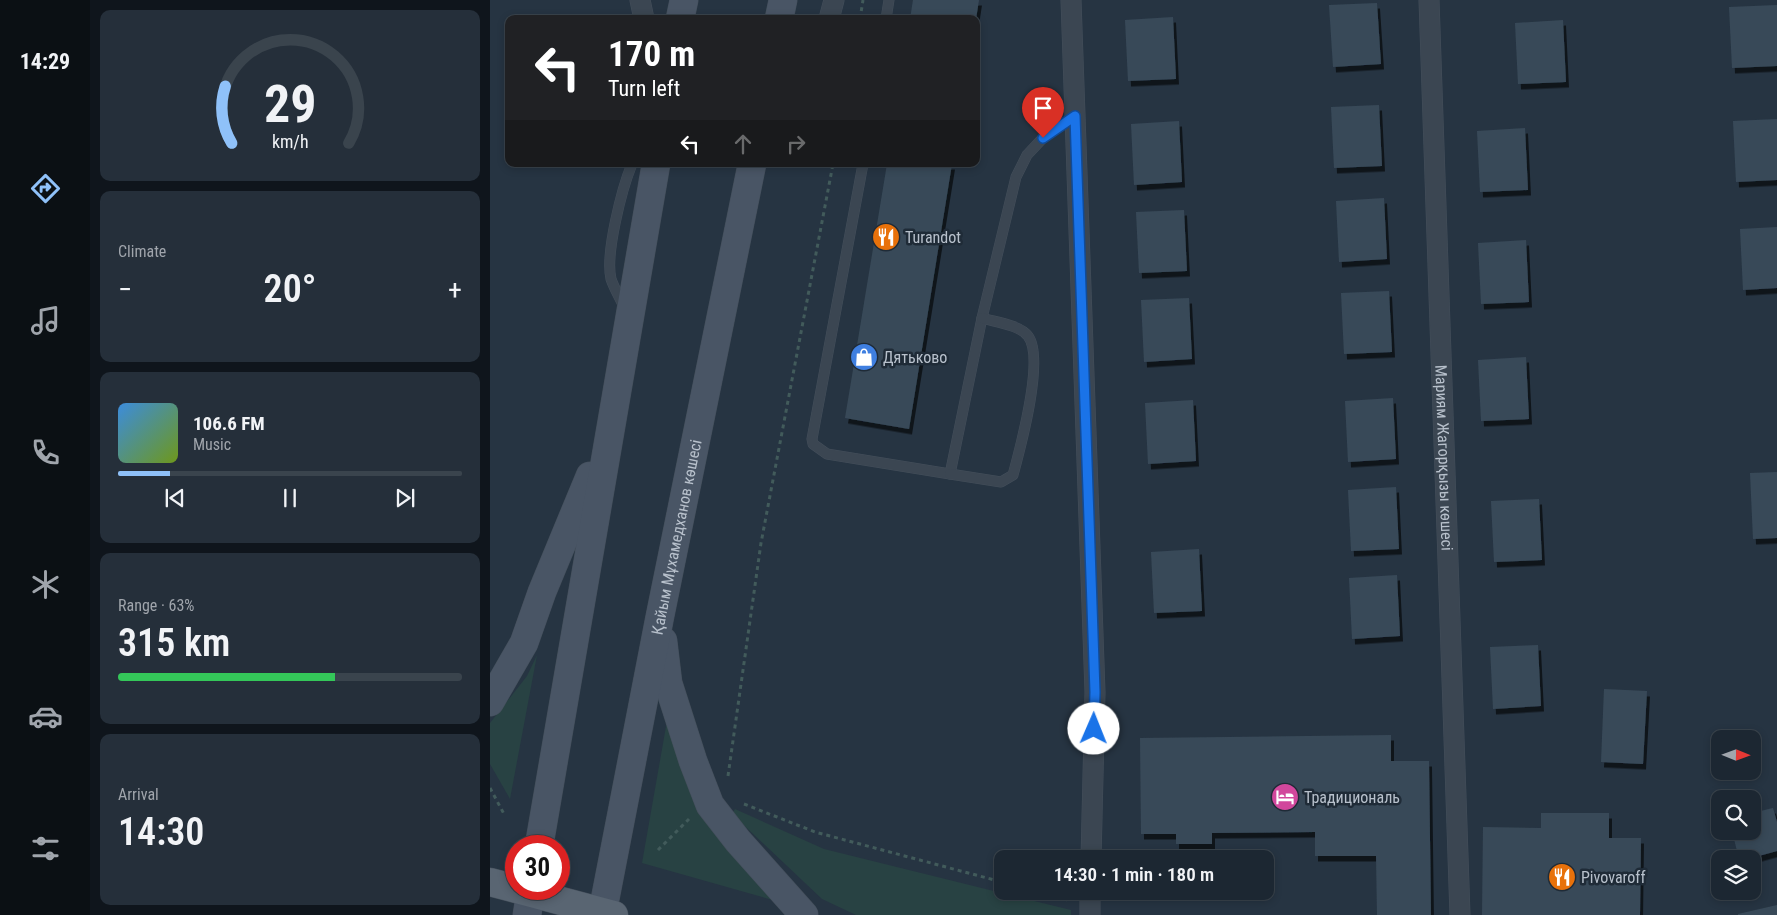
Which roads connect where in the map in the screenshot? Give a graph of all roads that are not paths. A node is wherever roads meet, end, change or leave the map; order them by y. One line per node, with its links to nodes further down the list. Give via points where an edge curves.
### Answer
1 (640, 0): 8 (street)
2 (684, 0): 9 (main road)
3 (782, 0): 10 (main road)
4 (834, 0): 11 (street)
5 (889, 0): 12 (lane)
6 (1071, 0): 13 (street)
7 (1429, 0): 31 (street, Мариям Жагорқызы көшесі)
8 (643, 15)
9 (681, 15)
10 (780, 15)
11 (830, 15)
12 (887, 15)
13 (1075, 116): 19 (lane, via 1043,138 1027,154 1016,177); 25 (street, via 1095,692)
14 (631, 167): 18 (lane, via 610,256 611,278)
15 (655, 167): 18 (main road)
16 (751, 167): 22 (main road, Қайым Мұхамедханов көшесі)
17 (862, 167): 21 (lane, via 813,444 827,454)
18 (630, 318): 20 (main road)
19 (982, 318): 21 (lane); 21 (lane, via 1021,330 1028,336 1034,351 1028,421 1009,480 1001,482)
20 (608, 433): 23 (main road, via 524,643); 24 (main road)
21 (950, 474)
22 (660, 616): 29 (main road, Қайым Мұхамедханов көшесі); 30 (main road, via 668,683 710,805)
23 (490, 702)
24 (541, 835)
25 (1091, 850)
26 (490, 882): 27 (main road)
27 (505, 889)
28 (534, 900): 29 (main road)
29 (606, 914)
30 (804, 915)
31 (1460, 915)

